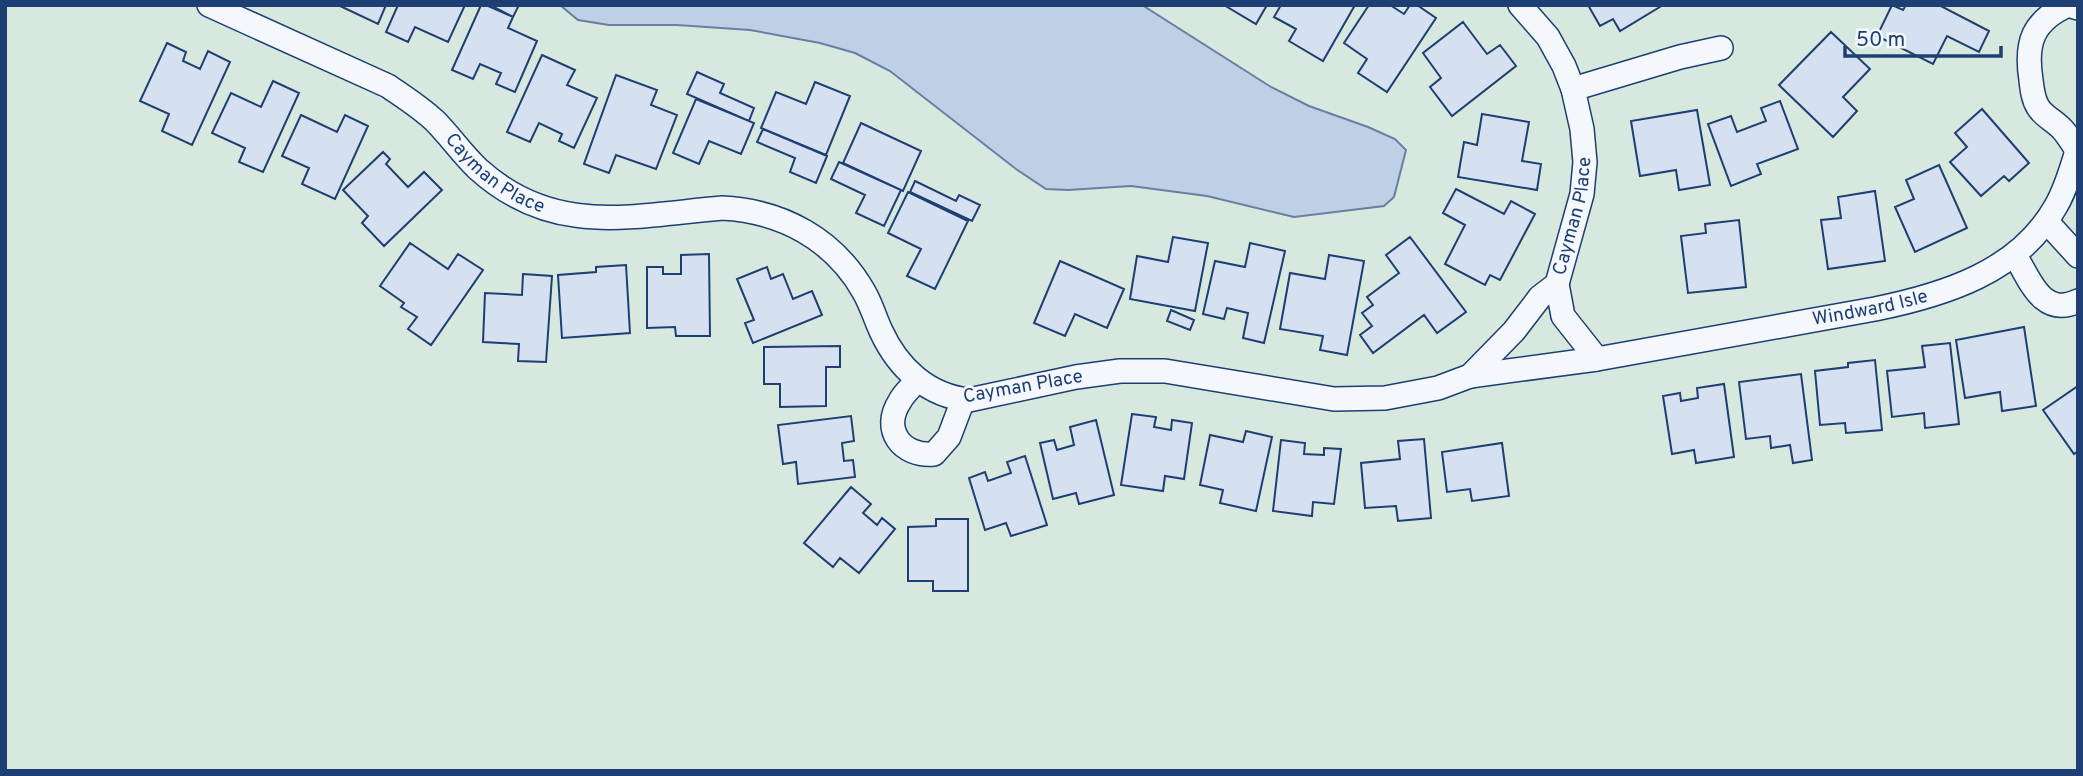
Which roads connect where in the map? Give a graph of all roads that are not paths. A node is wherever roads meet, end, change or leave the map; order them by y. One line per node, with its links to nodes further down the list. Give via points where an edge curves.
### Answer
1 (209, 5): 14 (street, Cayman Place, via 388,86 436,123 480,170 538,207 586,218 740,209 806,231 851,272 866,294 890,350)
2 (1520, 5): 5 (street, Cayman Place, via 1548,37)
3 (2078, 8): 6 (street, Windward Isle, via 2068,5 2040,24 2032,37 2029,66 2038,108)
4 (1721, 48): 5 (street)
5 (1573, 89): 10 (street, Cayman Place, via 1585,162 1582,194)
6 (2078, 151): 7 (street, Windward Isle)
7 (2047, 222): 8 (street, Windward Isle); 9 (street)
8 (2015, 255): 11 (street, via 2038,296 2066,307); 12 (street, Windward Isle, via 1962,284 1919,300)
9 (2078, 256)
10 (1557, 284): 12 (street, via 1563,316); 13 (street, Cayman Place)
11 (2078, 301)
12 (1597, 359): 13 (street, Windward Isle)
13 (1470, 376): 15 (street, Cayman Place, via 1438,388 1345,400 1165,371 1120,371)
14 (917, 380): 15 (street, Cayman Place, via 938,394); 15 (street, via 893,418 894,434 904,447 919,455 934,454 949,437)
15 (963, 400)

